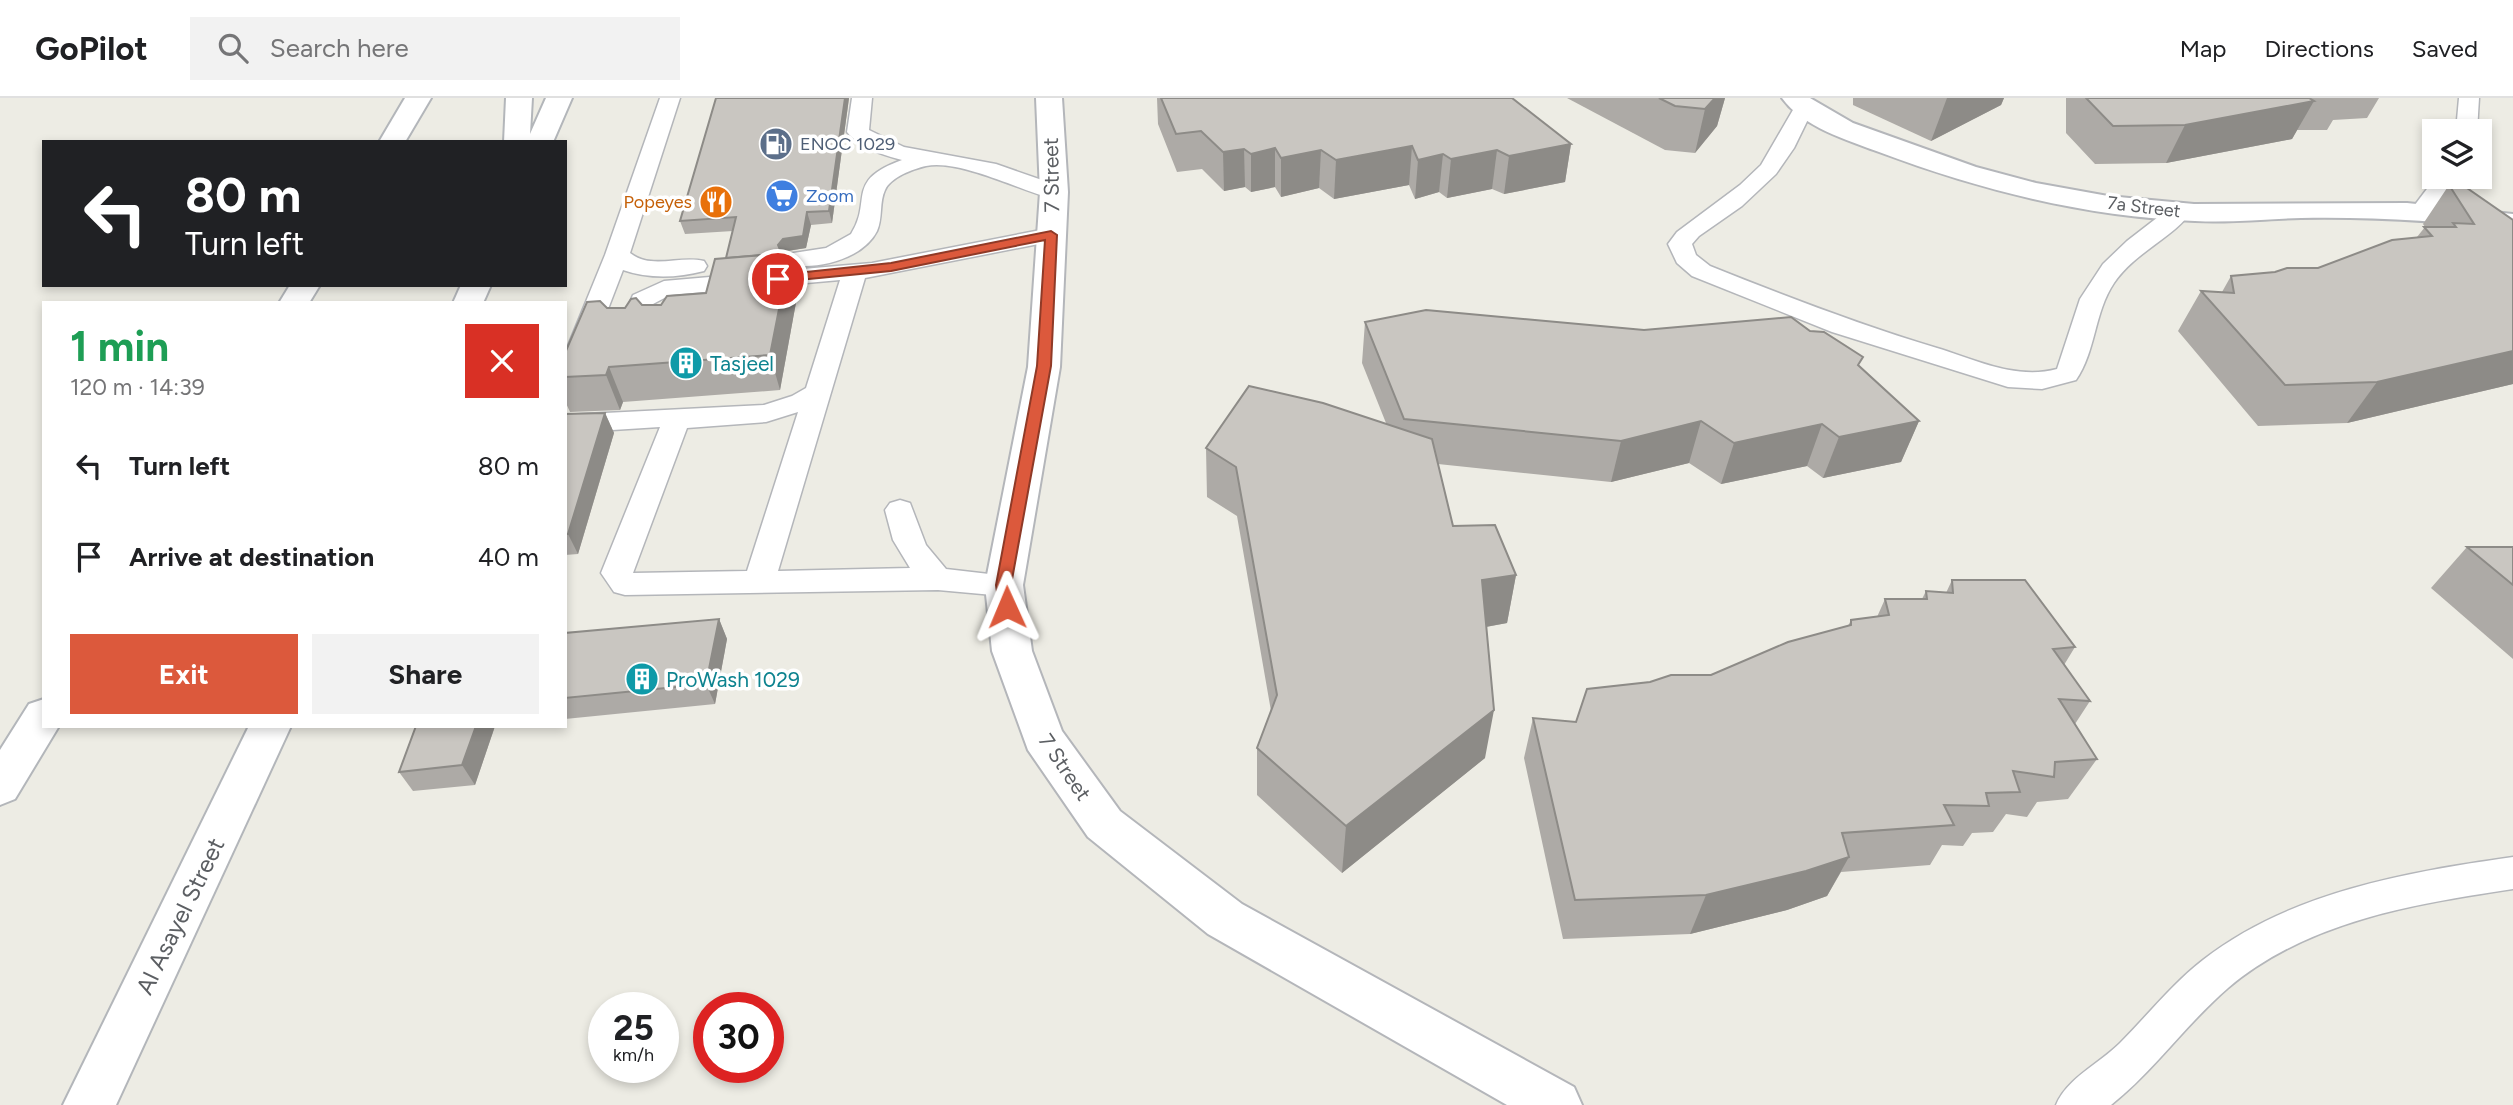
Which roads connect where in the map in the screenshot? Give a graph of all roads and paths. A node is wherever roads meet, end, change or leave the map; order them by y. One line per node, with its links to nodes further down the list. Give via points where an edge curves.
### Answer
1 (418, 98): 10 (street)
2 (519, 98): 11 (street)
3 (559, 98): 12 (street)
4 (670, 98): 20 (lane)
5 (862, 98): 13 (lane, via 858,132 883,148)
6 (1049, 98): 15 (street, 7 Street)
7 (2469, 98): 9 (lane)
8 (1799, 102): 17 (street, 7a Street, via 1861,135 1999,182 2085,200); 17 (lane, via 1781,158 1734,201 1687,232 1680,244 1685,258 1701,271 1829,322 2008,379 2042,382 2067,374 2077,359 2085,317 2102,280 2123,253)
9 (2468, 119)
10 (393, 140)
11 (517, 140)
12 (541, 140)
13 (924, 159): 15 (lane, via 993,170); 20 (lane, via 887,174 876,185 865,232 831,254 661,269 633,266)
14 (2438, 189): 16 (lane)
15 (1054, 192): 19 (street, 7 Street)
16 (2423, 210): 17 (street, 7a Street); 18 (street, 7a Street)
17 (2179, 212)
18 (2513, 223)
19 (1051, 235): 21 (lane); 32 (street, 7 Street, via 1044,366)
20 (617, 255): 25 (lane)
21 (855, 272): 22 (lane); 26 (lane)
22 (705, 285): 23 (lane); 24 (lane, via 650,293 642,300)
23 (673, 313)
24 (629, 334)
25 (567, 382)
26 (818, 392): 27 (lane, via 766,413); 31 (lane)
27 (656, 413): 28 (lane, via 605,413); 31 (lane, via 675,426 617,578 631,586)
28 (567, 423)
29 (900, 510): 30 (lane, via 904,535 916,558)
30 (938, 579): 31 (lane); 32 (lane)
31 (758, 584)
32 (1004, 585): 38 (street, 7 Street, via 1012,651 1043,738 1104,824 1225,919)
33 (42, 718): 35 (street)
34 (269, 728): 37 (street, Al Asayel Street)
35 (0, 787)
36 (2513, 873): 39 (lane, via 2417,886 2318,916 2230,963 2178,1008 2130,1062)
37 (89, 1105)
38 (1556, 1105)
39 (2077, 1105)

